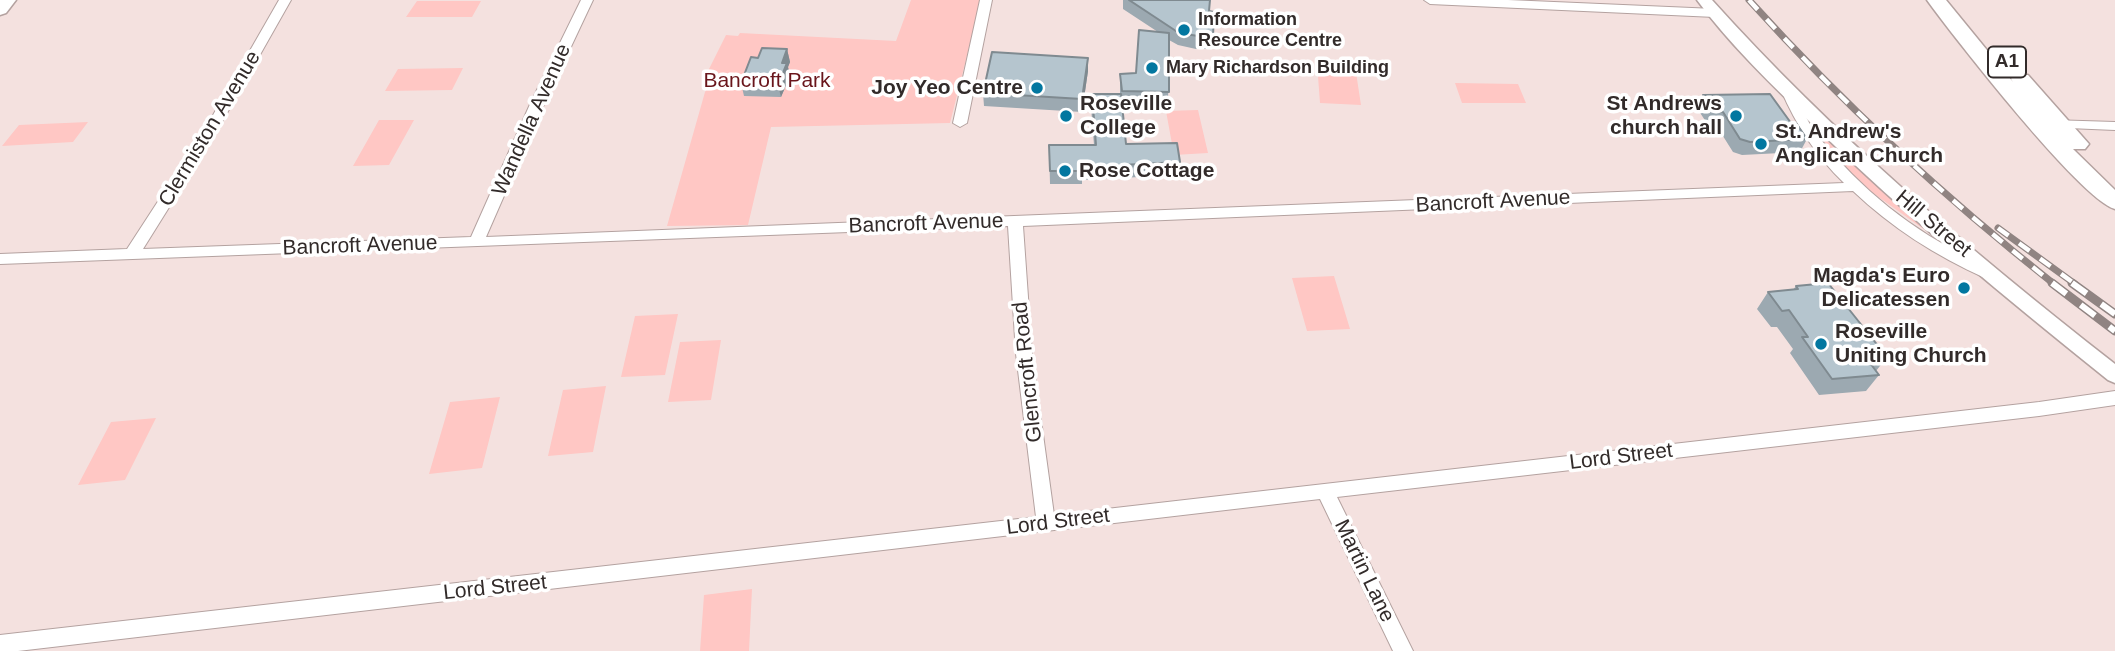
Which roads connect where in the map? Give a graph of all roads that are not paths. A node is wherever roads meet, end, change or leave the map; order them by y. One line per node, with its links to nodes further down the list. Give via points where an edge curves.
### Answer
1 (8, 0): 9 (main road)
2 (285, 0): 21 (street, Clermiston Avenue, via 195,159)
3 (587, 0): 20 (street, Wandella Avenue)
4 (986, 0): 12 (street)
5 (1430, 0): 10 (street)
6 (1704, 0): 10 (street, Hill Street)
7 (1936, 0): 13 (highway, A1)
8 (1954, 0): 14 (highway, A1)
9 (0, 10)
10 (1715, 13): 11 (street, Hill Street)
11 (1787, 90): 17 (street, via 1792,109); 23 (street, Hill Street, via 1885,182)
12 (961, 117)
13 (2037, 123): 14 (street); 18 (highway, A1)
14 (2060, 124): 15 (street); 16 (highway, A1)
15 (2115, 125)
16 (2115, 182)
17 (1852, 187): 19 (street, Bancroft Avenue); 23 (street, via 1968,266)
18 (2115, 202)
19 (1015, 220): 20 (street, Bancroft Avenue); 27 (street, Glencroft Road, via 1024,354)
20 (477, 242): 21 (street, Bancroft Avenue)
21 (131, 255): 22 (street, Bancroft Avenue)
22 (0, 259)
23 (1995, 275): 24 (street, Hill Street)
24 (2115, 375)
25 (2115, 398): 26 (street, Lord Street)
26 (1325, 491): 27 (street, Lord Street); 29 (street, Martin Lane)
27 (1046, 524): 28 (street, Lord Street)
28 (0, 643)
29 (1403, 651)

